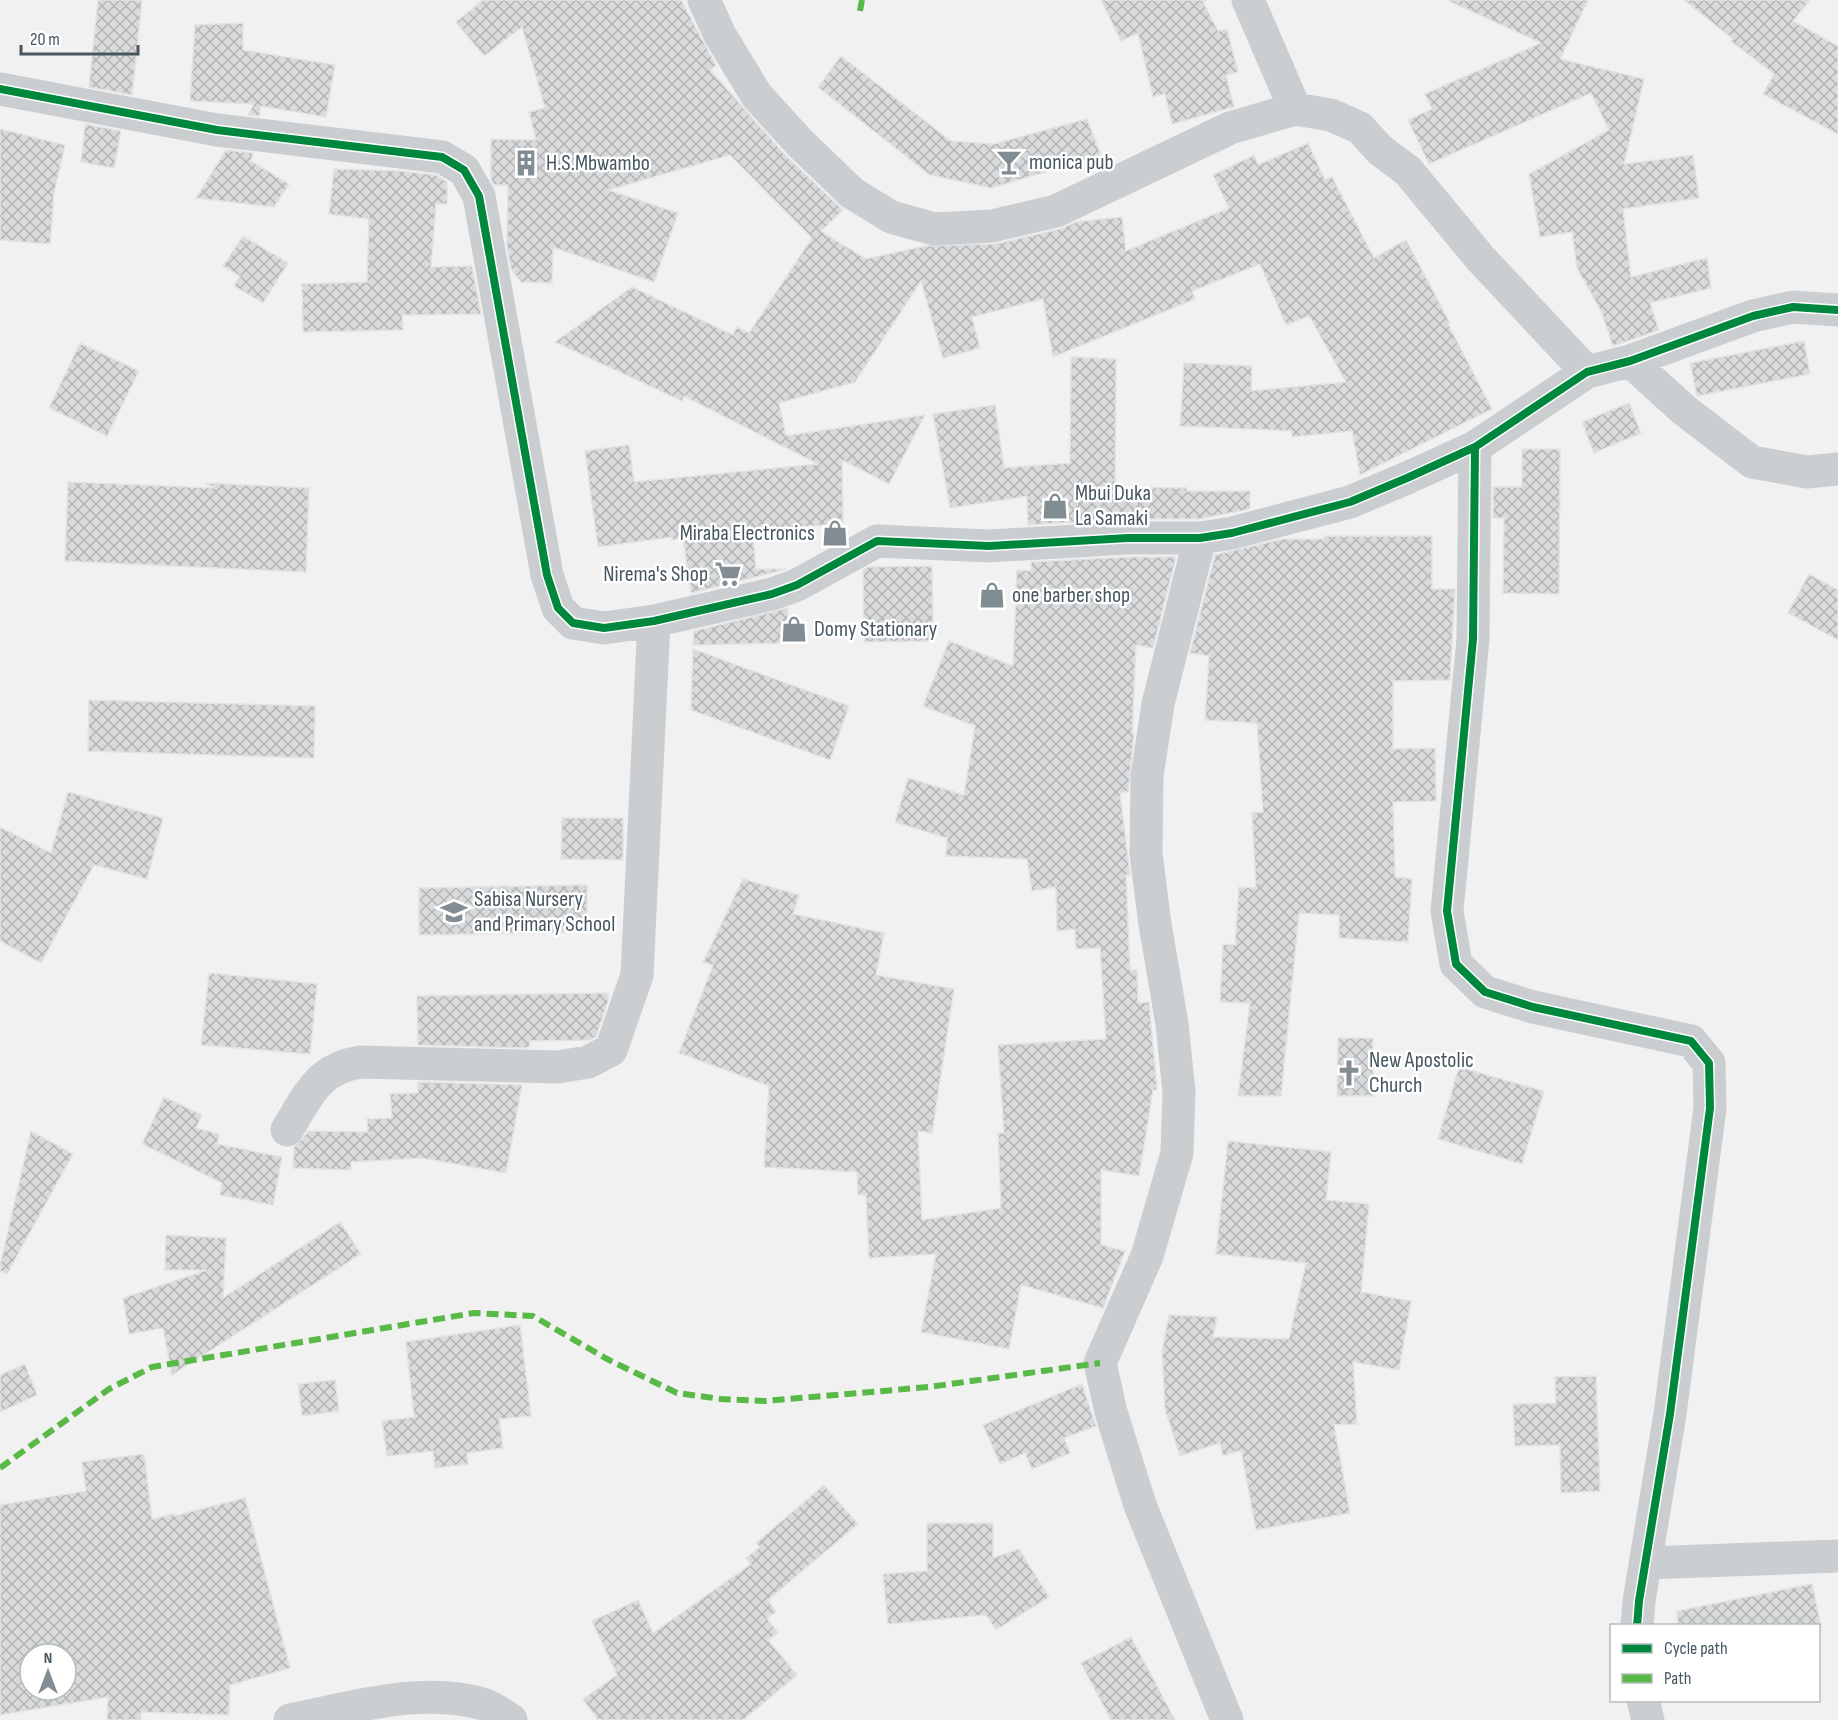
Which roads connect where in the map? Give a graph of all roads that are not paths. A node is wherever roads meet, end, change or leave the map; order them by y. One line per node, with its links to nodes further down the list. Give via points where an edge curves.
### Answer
1 (704, 0): 4 (street, via 757,96 800,142 852,193 891,217 934,229 993,226 1056,211 1230,128)
2 (1248, 0): 4 (street)
3 (0, 89): 11 (street, via 218,130 442,157 464,170 479,196 547,575 558,608 573,623 604,628)
4 (1295, 109): 7 (street, via 1319,112 1360,128 1380,150 1408,171 1481,259)
5 (1838, 310): 6 (street, via 1792,307 1753,316)
6 (1630, 361): 7 (street); 9 (street, via 1684,410 1752,462 1807,472)
7 (1587, 372): 8 (street)
8 (1475, 447): 10 (street, via 1350,502); 14 (street, via 1473,639 1447,911 1456,964 1485,992 1533,1007 1691,1041 1709,1063 1710,1108)
9 (1838, 469)
10 (1200, 538): 11 (street, via 989,546 877,541 797,585 772,594); 19 (street, via 1158,704 1147,776 1146,854 1179,1092 1177,1153 1147,1256 1100,1363 1140,1505)
11 (654, 621): 12 (street, via 638,975 611,1050 588,1062 558,1066 360,1062 344,1065 328,1072 311,1090)
12 (287, 1130)
13 (1838, 1556): 14 (street)
14 (1647, 1563): 15 (street)
15 (1637, 1624)
16 (1643, 1702): 20 (street)
17 (290, 1720): 18 (street, via 434,1697 484,1704)
18 (511, 1720)
19 (1227, 1720)
20 (1648, 1720)

